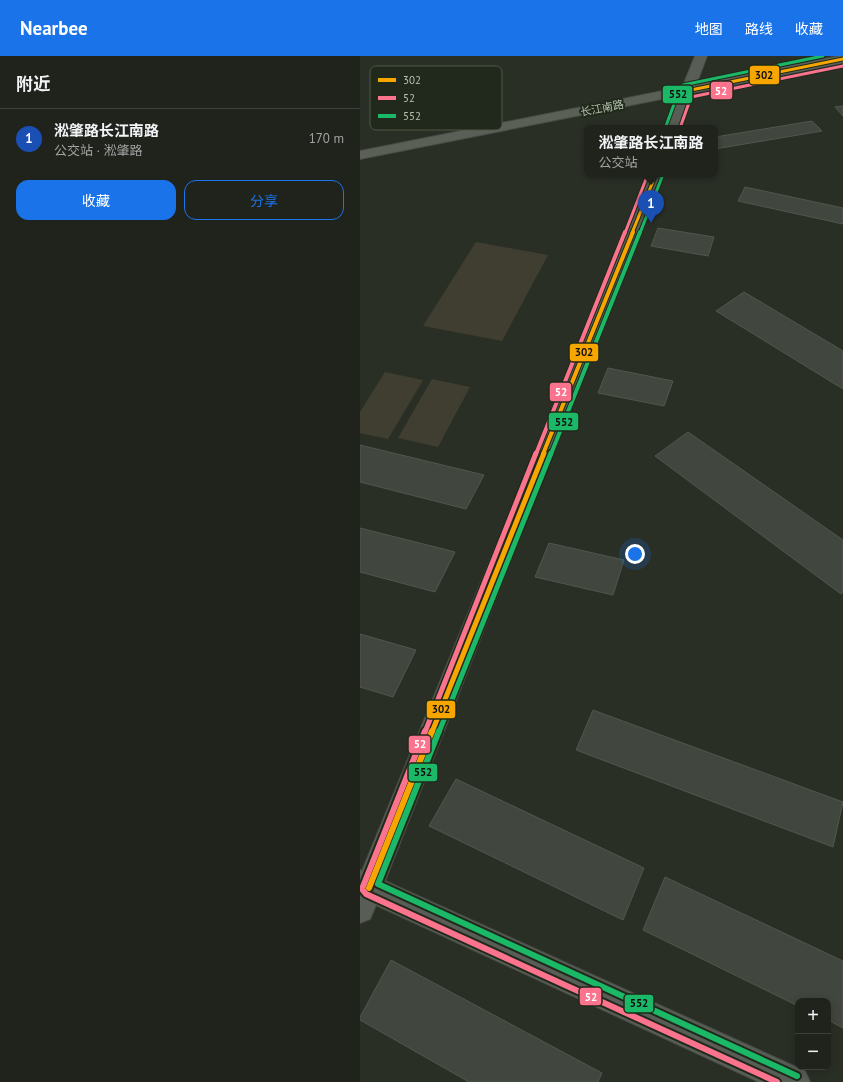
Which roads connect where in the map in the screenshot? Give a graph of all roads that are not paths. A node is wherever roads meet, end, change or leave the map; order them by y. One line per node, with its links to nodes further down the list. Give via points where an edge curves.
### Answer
1 (701, 56): 3 (street)
2 (843, 59): 3 (main road, 长江南路)
3 (686, 91): 4 (street); 5 (main road, 长江南路)
4 (673, 125)
5 (502, 128)
6 (490, 130): 7 (main road, 长江南路)
7 (360, 156)
8 (655, 177): 9 (street)
9 (363, 894): 10 (street)
10 (794, 1082)

